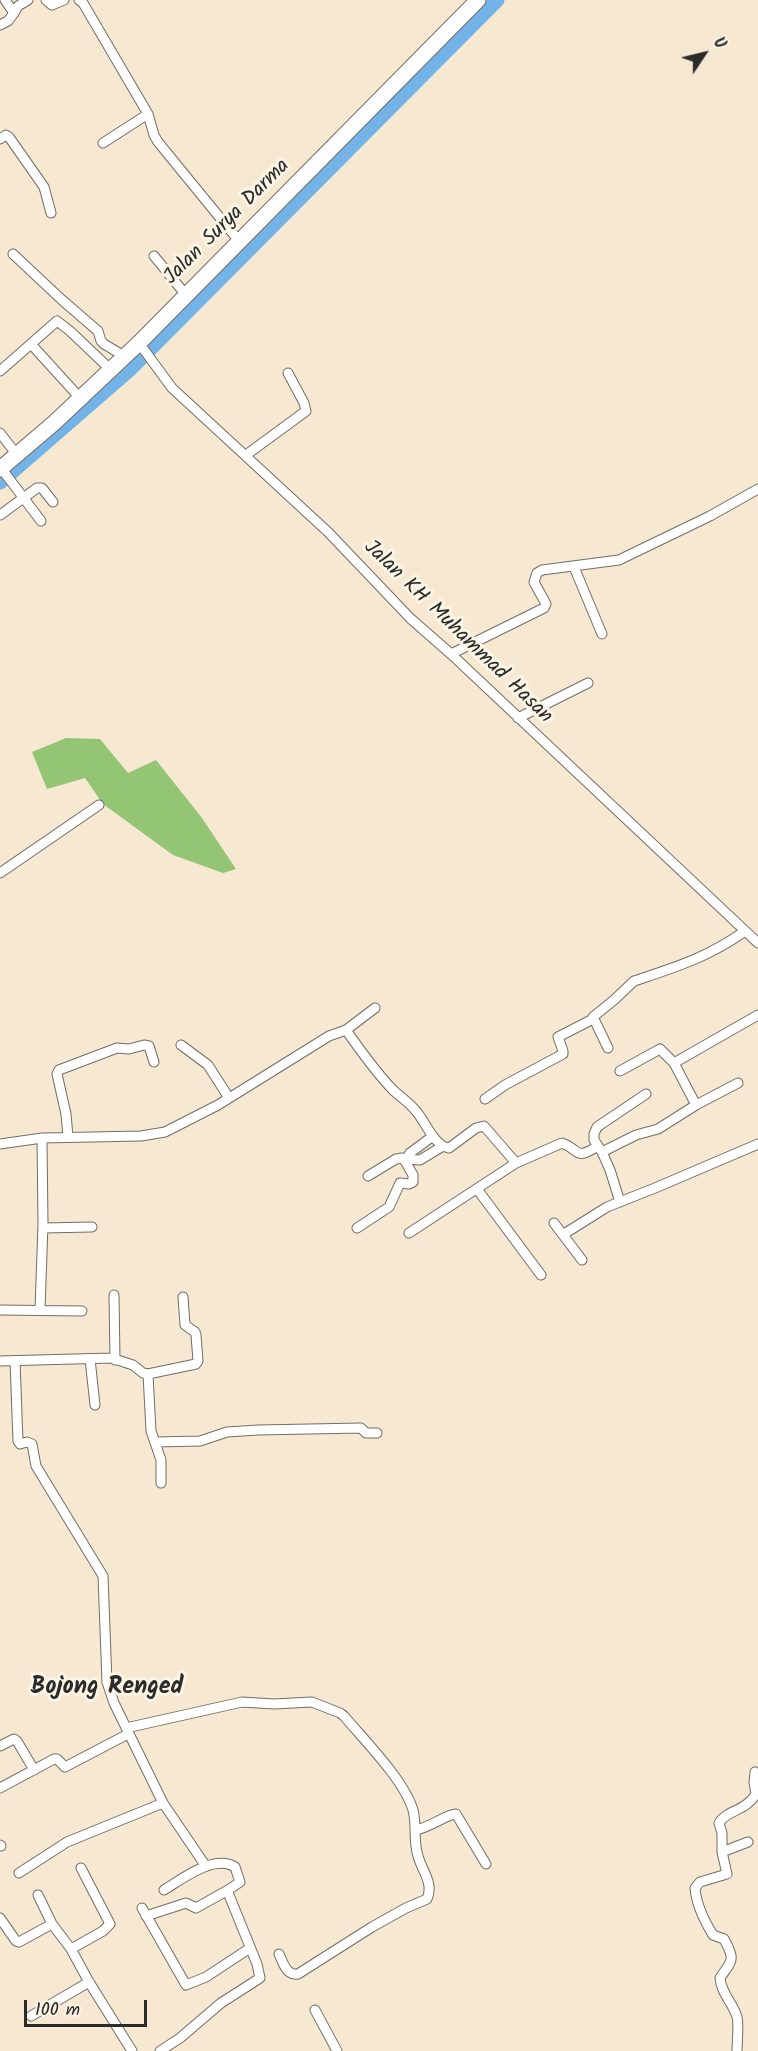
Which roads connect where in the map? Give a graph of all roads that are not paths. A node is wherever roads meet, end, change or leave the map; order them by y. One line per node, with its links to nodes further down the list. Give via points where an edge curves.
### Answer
1 (5, 0): 7 (street)
2 (28, 0): 7 (street)
3 (46, 0): 4 (street, via 52,4)
4 (64, 0)
5 (79, 0): 9 (street)
6 (478, 0): 13 (main road, Jalan Surya Darma)
7 (14, 13): 8 (street)
8 (0, 25)
9 (148, 114): 11 (street); 13 (street, via 158,142)
10 (0, 138): 12 (street, via 9,136 44,187)
11 (103, 144)
12 (51, 213)
13 (239, 241): 16 (main road, Jalan Surya Darma)
14 (13, 254): 19 (street, via 98,331 104,344)
15 (154, 256): 16 (street)
16 (186, 296): 18 (main road, Jalan Surya Darma)
17 (31, 344): 20 (street, via 54,322 60,322); 21 (street); 23 (street)
18 (141, 345): 19 (main road, Jalan Surya Darma); 26 (street, Jalan KH Muhammad Hasan, via 172,388)
19 (124, 356): 20 (main road, Jalan Surya Darma)
20 (110, 369): 23 (main road, Jalan Surya Darma)
21 (0, 371)
22 (288, 373): 26 (street, via 306,411)
23 (80, 398): 25 (main road, Jalan Surya Darma)
24 (0, 433): 25 (street)
25 (17, 455): 27 (main road, Jalan Surya Darma)
26 (246, 455): 35 (street, Jalan KH Muhammad Hasan)
27 (3, 471): 29 (street)
28 (758, 489): 33 (street, via 619,560)
29 (23, 499): 30 (street, via 39,487); 31 (street); 32 (street)
30 (53, 502)
31 (0, 515)
32 (40, 522)
33 (574, 567): 34 (street); 35 (street, via 537,573 534,582 546,604 544,608)
34 (602, 634)
35 (451, 654): 37 (street, Jalan KH Muhammad Hasan)
36 (588, 683): 37 (street)
37 (519, 718): 40 (street, Jalan KH Muhammad Hasan)
38 (99, 805): 39 (street)
39 (0, 873)
40 (745, 931): 41 (street, Jalan KH Muhammad Hasan); 44 (street, via 705,956 632,982)
41 (758, 943)
42 (375, 1008): 45 (street)
43 (758, 1014): 49 (street)
44 (593, 1019): 47 (street); 54 (street, via 558,1037 562,1054)
45 (346, 1030): 53 (street, via 329,1036); 56 (street)
46 (181, 1045): 53 (street, via 208,1065)
47 (608, 1048)
48 (154, 1062): 58 (street, via 151,1049 142,1045 117,1048 59,1070)
49 (674, 1063): 50 (street, via 660,1049); 55 (street)
50 (620, 1071)
51 (738, 1083): 55 (street)
52 (646, 1095): 62 (street, via 597,1127 594,1134)
53 (229, 1098): 58 (street, via 156,1135)
54 (485, 1099)
55 (696, 1105): 62 (street, via 663,1126)
56 (433, 1136): 61 (street); 63 (street)
57 (42, 1137): 58 (street); 59 (street); 70 (street)
58 (68, 1137)
59 (0, 1144)
60 (758, 1144): 67 (street)
61 (443, 1146): 63 (street, via 420,1160); 64 (street, via 449,1148 484,1126)
62 (600, 1149): 64 (street, via 577,1154 562,1143); 67 (street)
63 (406, 1160): 65 (street, via 396,1159); 71 (street, via 413,1182 400,1183 389,1206)
64 (516, 1163): 66 (street)
65 (368, 1176)
66 (477, 1189): 72 (street); 75 (street)
67 (620, 1202): 73 (street)
68 (554, 1222): 73 (street)
69 (92, 1227): 70 (street)
70 (43, 1228): 79 (street)
71 (357, 1228)
72 (409, 1233)
73 (564, 1234): 74 (street)
74 (582, 1260)
75 (541, 1275)
76 (114, 1295): 83 (street)
77 (183, 1297): 85 (street, via 185,1325 196,1335 197,1363)
78 (0, 1310): 79 (street)
79 (40, 1310): 80 (street)
80 (82, 1311)
81 (90, 1359): 83 (street); 84 (street); 86 (street)
82 (0, 1360): 84 (street)
83 (115, 1360): 85 (street)
84 (15, 1361): 90 (street, via 18,1441 32,1444 36,1466 104,1576 107,1682)
85 (148, 1374): 88 (street)
86 (95, 1405)
87 (377, 1433): 88 (street, via 364,1433 361,1428 267,1429 227,1432 200,1441)
88 (155, 1442): 89 (street, via 161,1460)
89 (161, 1482)
90 (127, 1731): 92 (street, via 65,1767 56,1758); 95 (street); 96 (street, via 242,1702 316,1703 340,1713 380,1760 407,1796)
91 (0, 1746): 92 (street, via 17,1740)
92 (34, 1770): 94 (street)
93 (755, 1772): 98 (street, via 756,1794 751,1802 720,1821)
94 (0, 1788)
95 (163, 1803): 100 (street); 102 (street, via 67,1842)
96 (416, 1830): 99 (street, via 456,1814); 110 (street, via 417,1853 429,1885 428,1899 372,1927 298,1974 288,1972)
97 (748, 1842): 98 (street)
98 (722, 1852): 117 (street, via 727,1874 700,1882 695,1888 709,1929 724,1939 732,1956 729,1968 720,1978 739,2021)
99 (486, 1864)
100 (206, 1865): 103 (street); 104 (street, via 235,1867 240,1882)
101 (81, 1868): 109 (street, via 110,1924)
102 (20, 1874)
103 (164, 1890)
104 (228, 1890): 108 (street); 108 (street, via 196,1908 186,1903 144,1912 186,1985 206,1977)
105 (38, 1895): 107 (street)
106 (0, 1918): 107 (street, via 19,1942)
107 (52, 1924): 109 (street)
108 (250, 1947): 115 (street, via 260,1978)
109 (71, 1949): 111 (street)
110 (279, 1954)
111 (89, 1982): 113 (street); 114 (street)
112 (315, 2010): 116 (street)
113 (31, 2016)
114 (132, 2051)
115 (160, 2051)
116 (337, 2051)
117 (737, 2051)

